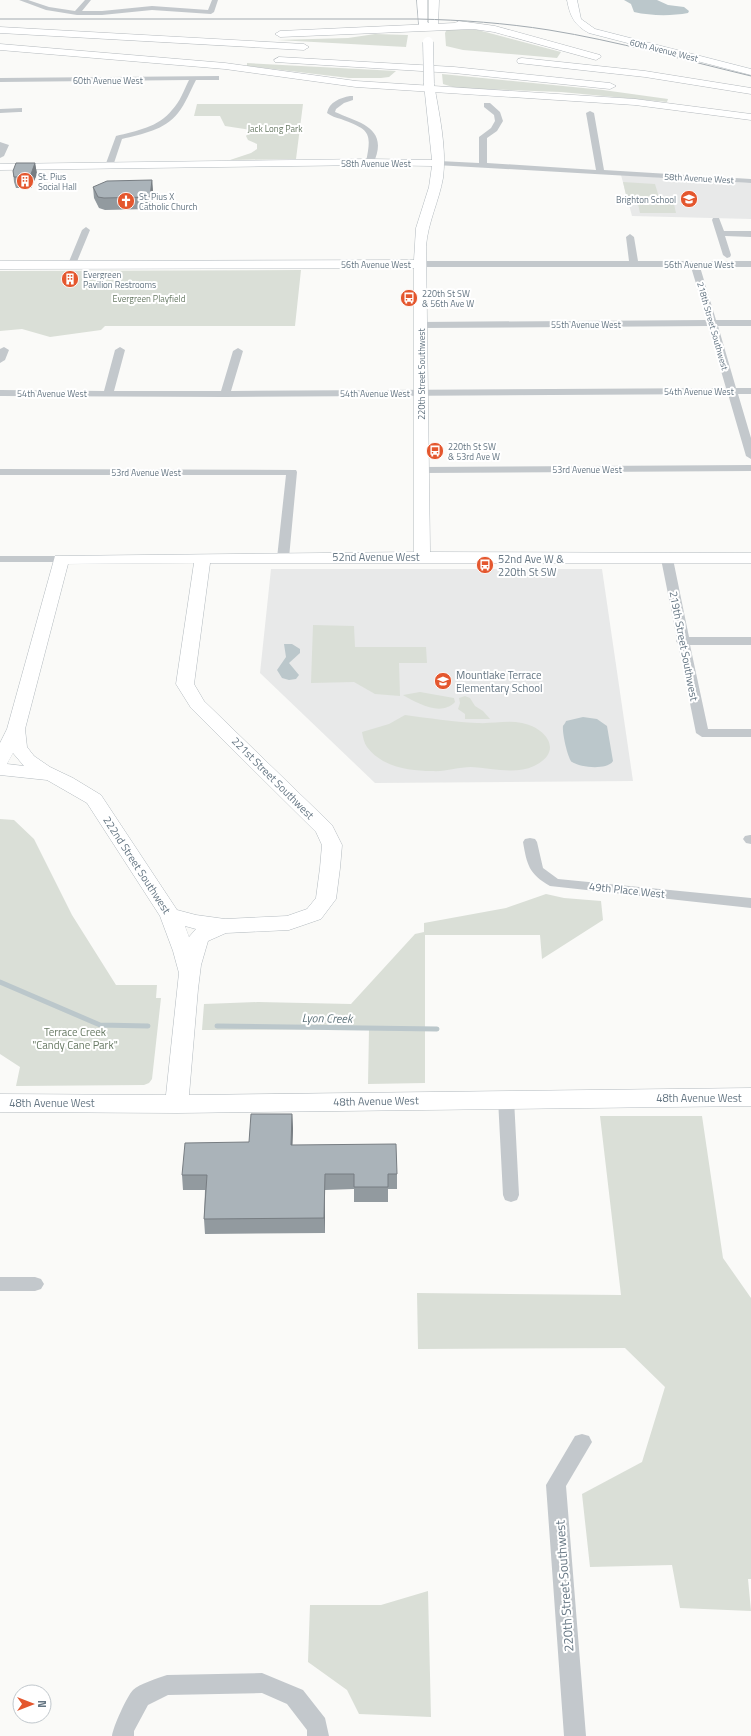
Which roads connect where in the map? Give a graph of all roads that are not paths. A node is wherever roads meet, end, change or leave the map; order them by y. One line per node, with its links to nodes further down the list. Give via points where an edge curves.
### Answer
1 (22, 0): 9 (street, via 48,9)
2 (88, 0): 9 (street)
3 (147, 0): 8 (street)
4 (215, 0): 8 (street, via 211,12)
5 (422, 0): 10 (street, 220th Street Southwest, via 422,23)
6 (434, 0): 10 (street, 220th Street Southwest)
7 (572, 0): 21 (street, 60th Avenue West, via 578,23 592,31)
8 (143, 9): 9 (street, via 102,13)
9 (77, 12)
10 (432, 23): 11 (highway, via 324,33 268,34); 25 (highway, via 501,31 599,58); 26 (street, 220th Street Southwest, bridge, via 428,42)
11 (0, 26)
12 (0, 30): 15 (highway)
13 (0, 44): 18 (highway)
14 (0, 48): 26 (highway, via 220,65 356,84)
15 (317, 48)
16 (420, 54): 17 (highway)
17 (442, 55)
18 (252, 58)
19 (268, 59): 27 (highway, via 493,73)
20 (513, 60): 28 (highway, via 644,74)
21 (751, 72)
22 (216, 78): 24 (street, 60th Avenue West)
23 (0, 80): 24 (street, 60th Avenue West)
24 (193, 80): 41 (street, via 175,112 165,122 119,138)
25 (751, 86)
26 (429, 87): 36 (highway, via 635,102); 40 (street, 220th Street Southwest)
27 (621, 87)
28 (751, 90)
29 (350, 98): 39 (street, via 332,108 331,113 372,133 374,140)
30 (706, 100): 32 (highway)
31 (487, 106): 42 (street, via 497,114 499,121 494,129 483,137)
32 (751, 108)
33 (0, 110): 34 (street)
34 (19, 110)
35 (590, 114): 44 (street)
36 (751, 117)
37 (0, 144): 38 (street, via 5,145)
38 (0, 156)
39 (370, 162): 40 (street, 58th Avenue West); 41 (street, 58th Avenue West)
40 (438, 163): 42 (street, 58th Avenue West); 53 (street, 220th Street Southwest, via 434,192 422,222)
41 (109, 166): 43 (street, 58th Avenue West)
42 (483, 166): 44 (street, 58th Avenue West)
43 (0, 167)
44 (600, 172): 45 (street, 58th Avenue West)
45 (751, 181)
46 (716, 220): 48 (street)
47 (86, 230): 52 (street)
48 (720, 233): 49 (street); 51 (street)
49 (751, 234)
50 (630, 238): 54 (street)
51 (727, 255)
52 (72, 264): 53 (street, 56th Avenue West); 57 (street, 56th Avenue West)
53 (420, 264): 54 (street, 56th Avenue West); 60 (street, 220th Street Southwest)
54 (634, 264): 55 (street, 56th Avenue West)
55 (695, 264): 56 (street, 56th Avenue West); 58 (street, 218th Street Southwest)
56 (751, 264)
57 (0, 265)
58 (713, 323): 59 (street, 55th Avenue West); 60 (street, 55th Avenue West); 65 (street, 218th Street Southwest)
59 (751, 323)
60 (420, 324): 67 (street, 220th Street Southwest)
61 (4, 350): 64 (street)
62 (120, 350): 69 (street)
63 (238, 351): 70 (street)
64 (0, 360)
65 (732, 391): 66 (street, 54th Avenue West); 67 (street, 54th Avenue West); 71 (street, 218th Street Southwest)
66 (751, 391)
67 (420, 392): 70 (street, 54th Avenue West); 73 (street, 220th Street Southwest)
68 (0, 393): 69 (street, 54th Avenue West)
69 (108, 393): 70 (street, 54th Avenue West)
70 (225, 394)
71 (751, 456)
72 (751, 468): 73 (street, 53rd Avenue West)
73 (422, 470): 75 (street, 220th Street Southwest)
74 (0, 472): 77 (street, 53rd Avenue West, via 292,472)
75 (422, 557): 77 (street, 52nd Avenue West); 81 (street, 52nd Avenue West)
76 (203, 558): 77 (street, 52nd Avenue West); 80 (street, 52nd Avenue West); 92 (street, 221st Street Southwest, via 185,684 197,704 324,829 332,845 326,899 314,914 290,923)
77 (283, 558)
78 (751, 558): 81 (street, 52nd Avenue West)
79 (0, 559): 80 (street, 52nd Avenue West)
80 (61, 559): 84 (street, 222nd Street Southwest)
81 (667, 559): 82 (street, 219th Street Southwest)
82 (682, 641): 83 (street); 85 (street, 219th Street Southwest, via 702,733)
83 (751, 641)
84 (16, 729): 86 (street, 222nd Street Southwest); 88 (street, 222nd Street Southwest, via 18,747 27,760)
85 (751, 733)
86 (0, 761)
87 (0, 769): 88 (street, 222nd Street Southwest)
88 (56, 778): 91 (street, 222nd Street Southwest, via 94,799)
89 (530, 842): 90 (street, 49th Place West, via 533,862 539,875 554,883)
90 (751, 903)
91 (170, 915): 92 (street, 221st Street Southwest); 93 (street, 222nd Street Southwest, via 184,951)
92 (225, 926): 93 (street, 221st Street Southwest, via 199,938)
93 (189, 973): 97 (street, 221st Street Southwest)
94 (751, 1097): 95 (street, 48th Avenue West)
95 (506, 1099): 97 (street, 48th Avenue West); 98 (street)
96 (0, 1103): 97 (street, 48th Avenue West)
97 (177, 1104)
98 (511, 1195)
99 (0, 1284): 100 (street)
100 (35, 1284)
101 (582, 1442): 104 (street, 220th Street Southwest, via 556,1486)
102 (123, 1736): 103 (street, via 140,1698 167,1685 262,1683 295,1697 317,1726)
103 (318, 1736)
104 (575, 1736)

